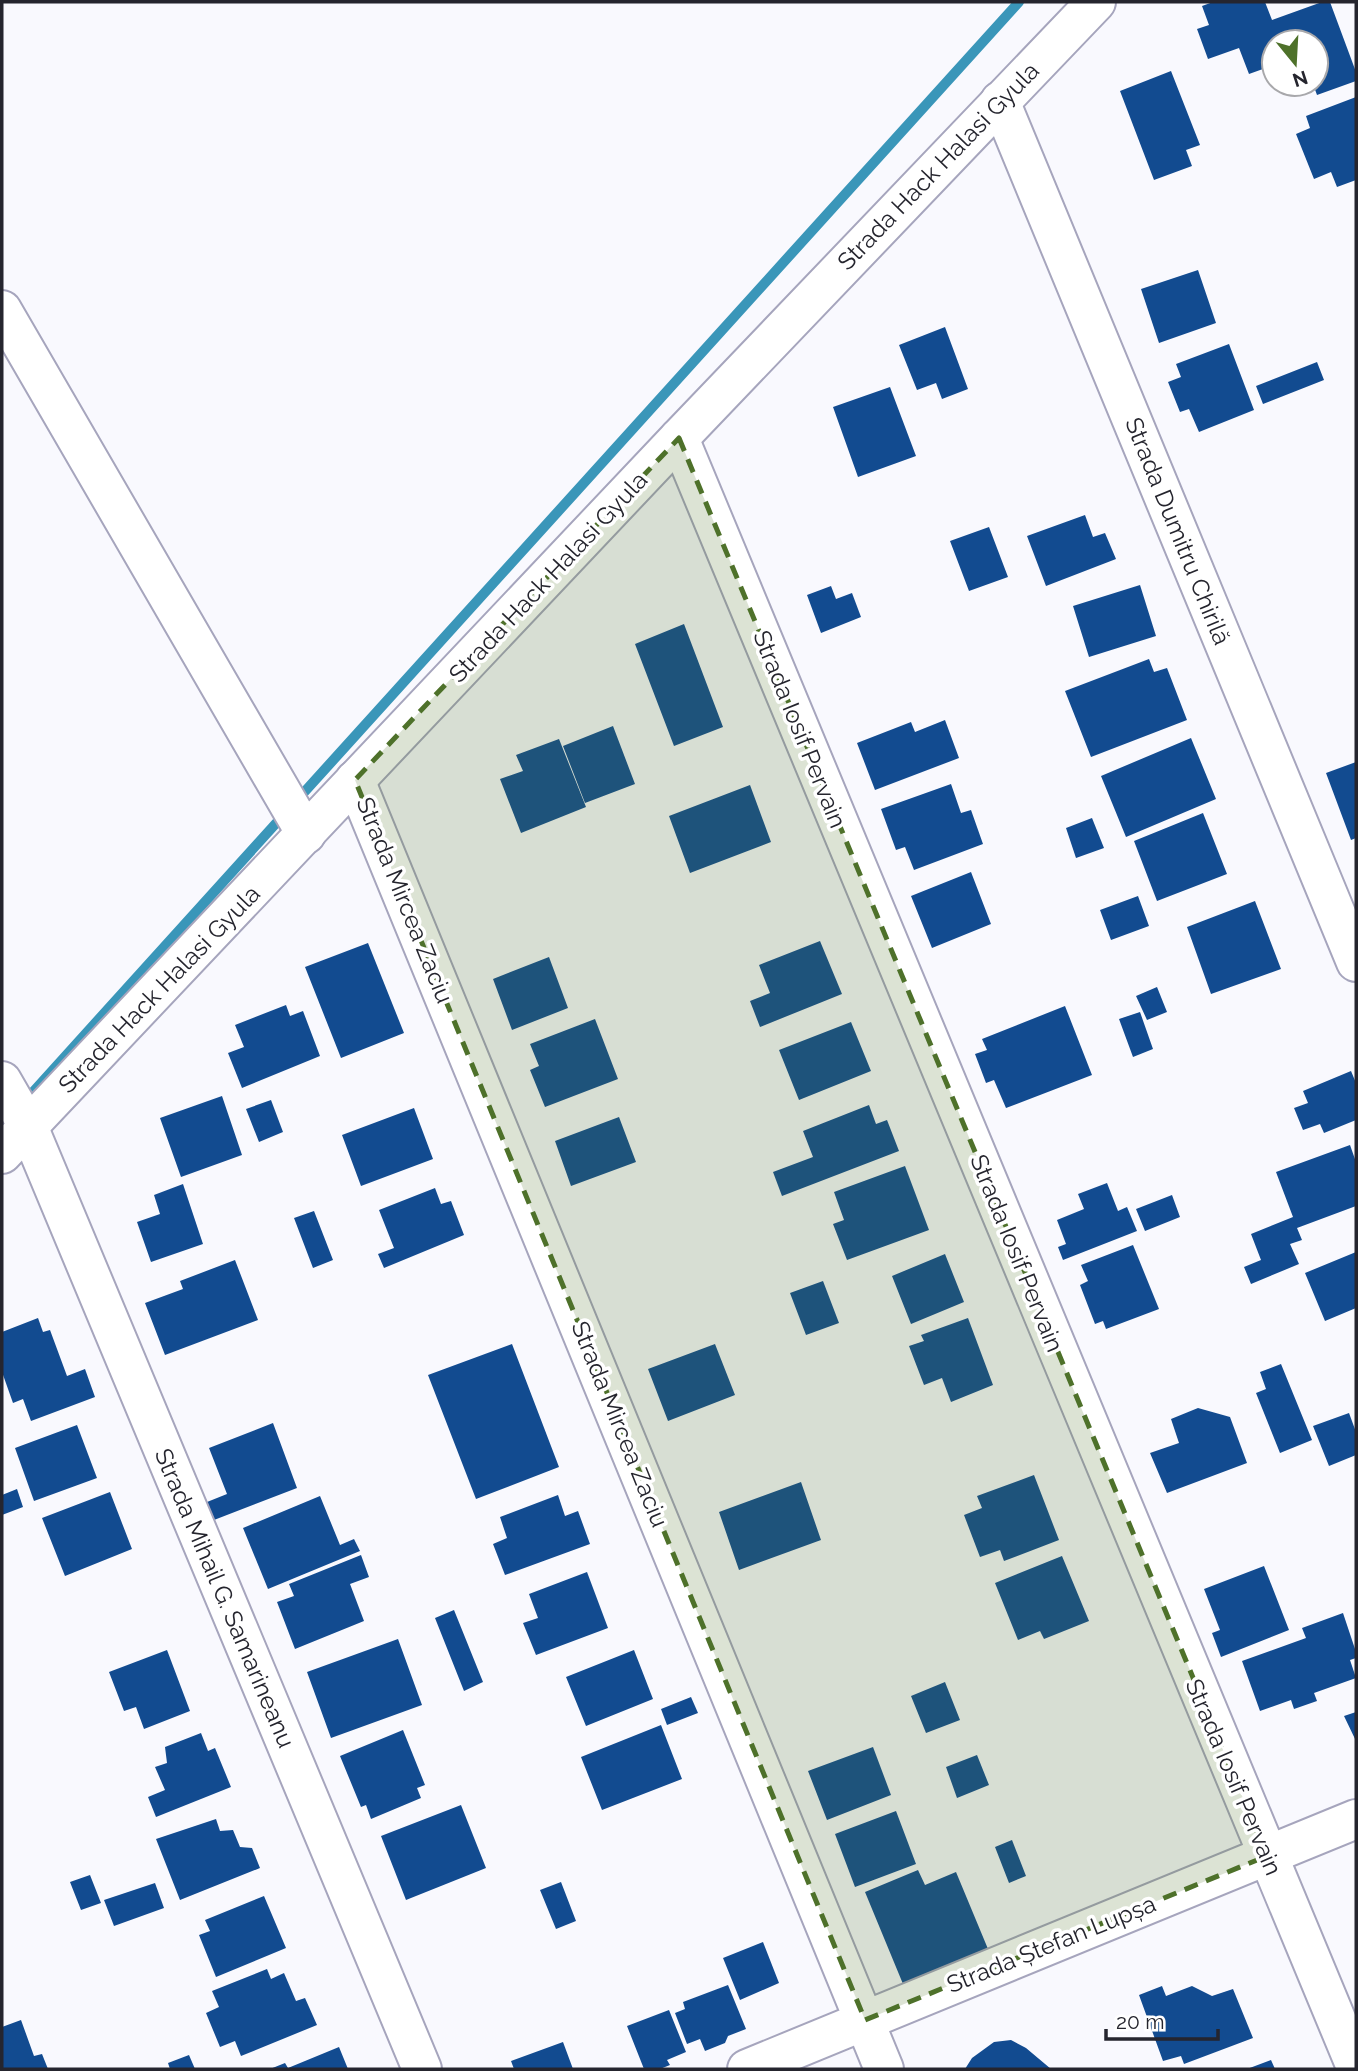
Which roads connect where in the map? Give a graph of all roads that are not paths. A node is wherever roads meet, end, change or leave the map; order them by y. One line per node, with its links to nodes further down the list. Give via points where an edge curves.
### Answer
1 (1096, 2): 2 (street, Strada Hack Halasi Gyula)
2 (1000, 101): 4 (street, Strada Hack Halasi Gyula); 7 (street, Strada Dumitru Chirilă)
3 (2, 310): 6 (street)
4 (679, 438): 5 (street, Strada Hack Halasi Gyula); 12 (street, Strada Iosif Pervain)
5 (355, 779): 6 (street, Strada Hack Halasi Gyula); 13 (street, Strada Mircea Zaciu)
6 (306, 834): 9 (street, Strada Hack Halasi Gyula)
7 (1356, 962)
8 (2, 1082): 9 (street, Strada Mihail G. Samarineanu)
9 (28, 1126): 10 (street, Strada Hack Halasi Gyula); 15 (street, Strada Mihail G. Samarineanu)
10 (2, 1154)
11 (1356, 1819): 12 (street, Strada Ștefan Lupșa)
12 (1267, 1856): 13 (street, Strada Ștefan Lupșa); 14 (street, Strada Iosif Pervain)
13 (865, 2020): 16 (street, Strada Ștefan Lupșa); 17 (street, Strada Mircea Zaciu)
14 (1356, 2067)
15 (422, 2069)
16 (747, 2069)
17 (884, 2069)

